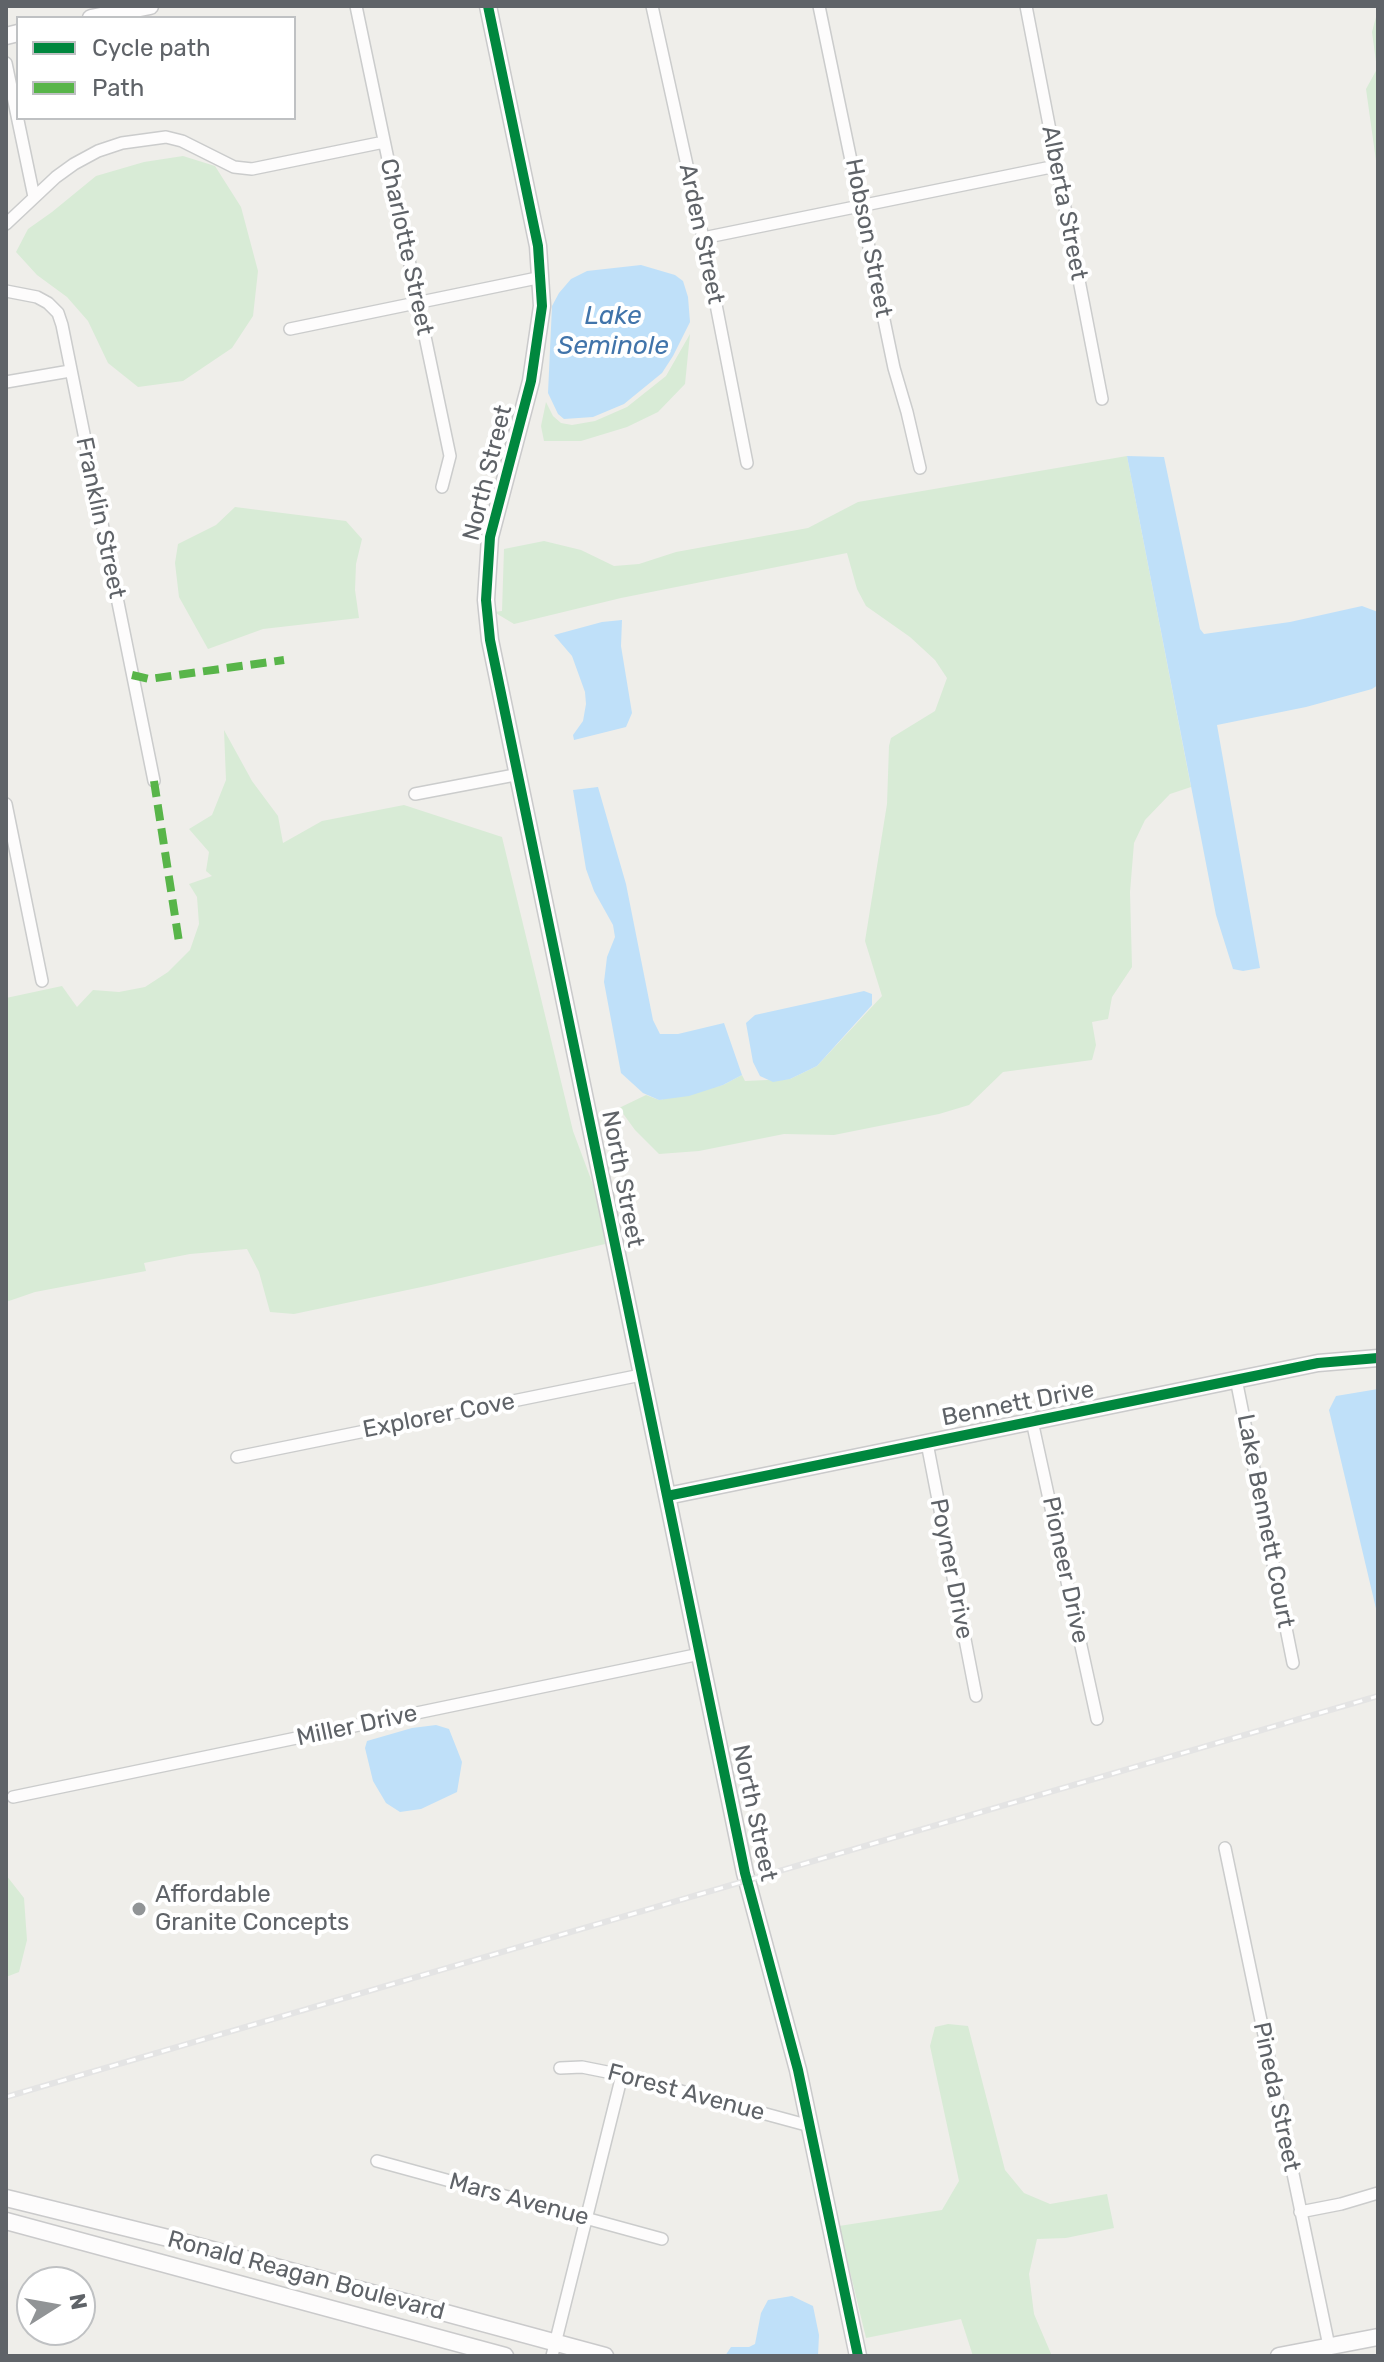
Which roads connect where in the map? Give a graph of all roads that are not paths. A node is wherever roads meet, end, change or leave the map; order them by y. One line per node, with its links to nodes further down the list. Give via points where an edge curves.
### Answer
1 (150, 6): 7 (street)
2 (356, 6): 11 (street, Charlotte Street)
3 (488, 6): 17 (street, North Street)
4 (652, 6): 16 (street, Arden Street)
5 (819, 6): 14 (street, Hobson Street)
6 (1026, 6): 12 (street, Alberta Street)
7 (101, 16)
8 (6, 63): 9 (street)
9 (16, 111)
10 (18, 120): 13 (street)
11 (384, 142): 13 (street, via 252,169 234,167 182,141 144,138 98,151); 19 (street, Charlotte Street)
12 (1056, 166): 14 (street); 23 (street, Alberta Street)
13 (34, 197): 15 (street)
14 (862, 206): 16 (street); 25 (street, Hobson Street)
15 (6, 224)
16 (703, 238): 24 (street, Arden Street)
17 (542, 277): 19 (street); 27 (street, North Street, via 539,340 486,567 490,640)
18 (6, 291): 21 (street, Franklin Street, via 37,297 58,313)
19 (417, 304): 20 (street); 26 (street, Charlotte Street, via 450,456)
20 (290, 329)
21 (70, 371): 22 (street); 28 (street, Franklin Street)
22 (6, 382)
23 (1102, 399)
24 (747, 463)
25 (920, 468)
26 (442, 487)
27 (520, 774): 29 (street); 33 (street, North Street)
28 (154, 781)
29 (415, 794)
30 (6, 804): 31 (street)
31 (42, 981)
32 (1378, 1358): 34 (street, Bennett Drive)
33 (641, 1375): 37 (street, Explorer Cove); 38 (street, North Street)
34 (1236, 1379): 35 (street, Bennett Drive); 40 (street, Lake Bennett Court)
35 (1032, 1421): 36 (street, Bennett Drive); 42 (street, Pioneer Drive)
36 (927, 1443): 38 (street, Bennett Drive); 41 (street, Poyner Drive)
37 (237, 1457)
38 (667, 1496): 39 (street, North Street)
39 (700, 1654): 43 (street, Miller Drive); 47 (street, North Street, via 745,1873)
40 (1293, 1663)
41 (976, 1696)
42 (1097, 1719)
43 (13, 1797)
44 (1225, 1848): 51 (street, Pineda Street)
45 (560, 2068): 46 (street, Forest Avenue)
46 (622, 2075): 47 (street, Forest Avenue); 52 (street)
47 (810, 2126): 60 (street, North Street)
48 (377, 2161): 52 (street, Mars Avenue)
49 (1378, 2193): 51 (street)
50 (6, 2198): 57 (street, Ronald Reagan Boulevard, via 205,2248)
51 (1300, 2212): 56 (street, Pineda Street)
52 (586, 2218): 54 (street, Mars Avenue); 57 (street)
53 (6, 2221): 58 (street, Ronald Reagan Boulevard)
54 (662, 2239)
55 (1378, 2337): 56 (street)
56 (1329, 2346): 61 (street)
57 (553, 2350): 59 (street, Ronald Reagan Boulevard)
58 (505, 2356)
59 (605, 2356)
60 (858, 2356)
61 (1279, 2356)

